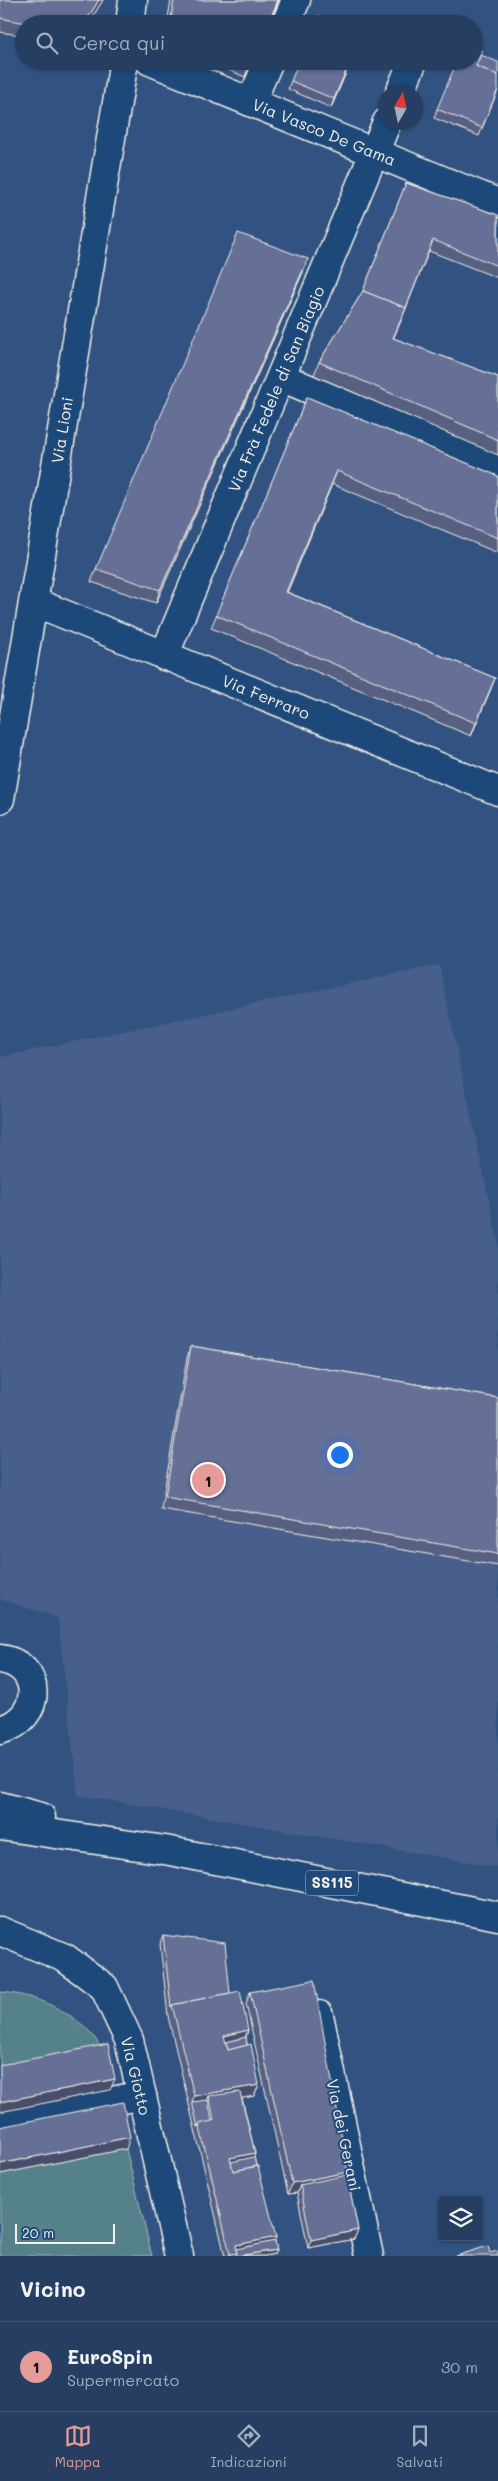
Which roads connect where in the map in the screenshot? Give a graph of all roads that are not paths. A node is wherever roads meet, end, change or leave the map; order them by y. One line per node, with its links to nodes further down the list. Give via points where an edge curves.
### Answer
1 (133, 0): 3 (street)
2 (296, 0): 4 (street)
3 (131, 15)
4 (290, 15)
5 (123, 70): 16 (street, Via Lioni)
6 (172, 70): 10 (street, Via Vasco De Gama)
7 (265, 70): 10 (street)
8 (409, 70): 9 (street)
9 (403, 85)
10 (251, 102): 12 (street, Via Vasco De Gama)
11 (384, 130): 12 (street, Via Frà Fedele di San Biagio)
12 (375, 151): 13 (street, Via Vasco De Gama); 14 (street, Via Frà Fedele di San Biagio)
13 (498, 203)
14 (280, 377): 15 (street); 17 (street, Via Frà Fedele di San Biagio)
15 (498, 470)
16 (34, 602): 17 (street, Via Ferraro); 19 (street, Via Lioni)
17 (164, 656): 18 (street, Via Ferraro)
18 (498, 791)
19 (0, 799)
20 (0, 1643): 21 (street)
21 (11, 1664): 22 (street, via 32,1688 30,1710 12,1727)
22 (0, 1730)
23 (0, 1806): 25 (street, SS115)
24 (0, 1826): 25 (street, SS115)
25 (165, 1850): 26 (street, SS115)
26 (498, 1916)
27 (0, 1931): 29 (street, Via Giotto, via 65,1958 104,1987 129,2040)
28 (319, 2015): 32 (street, Via dei Gerani)
29 (142, 2095): 30 (street); 31 (street, Via Giotto)
30 (0, 2124)
31 (179, 2256)
32 (369, 2256)

